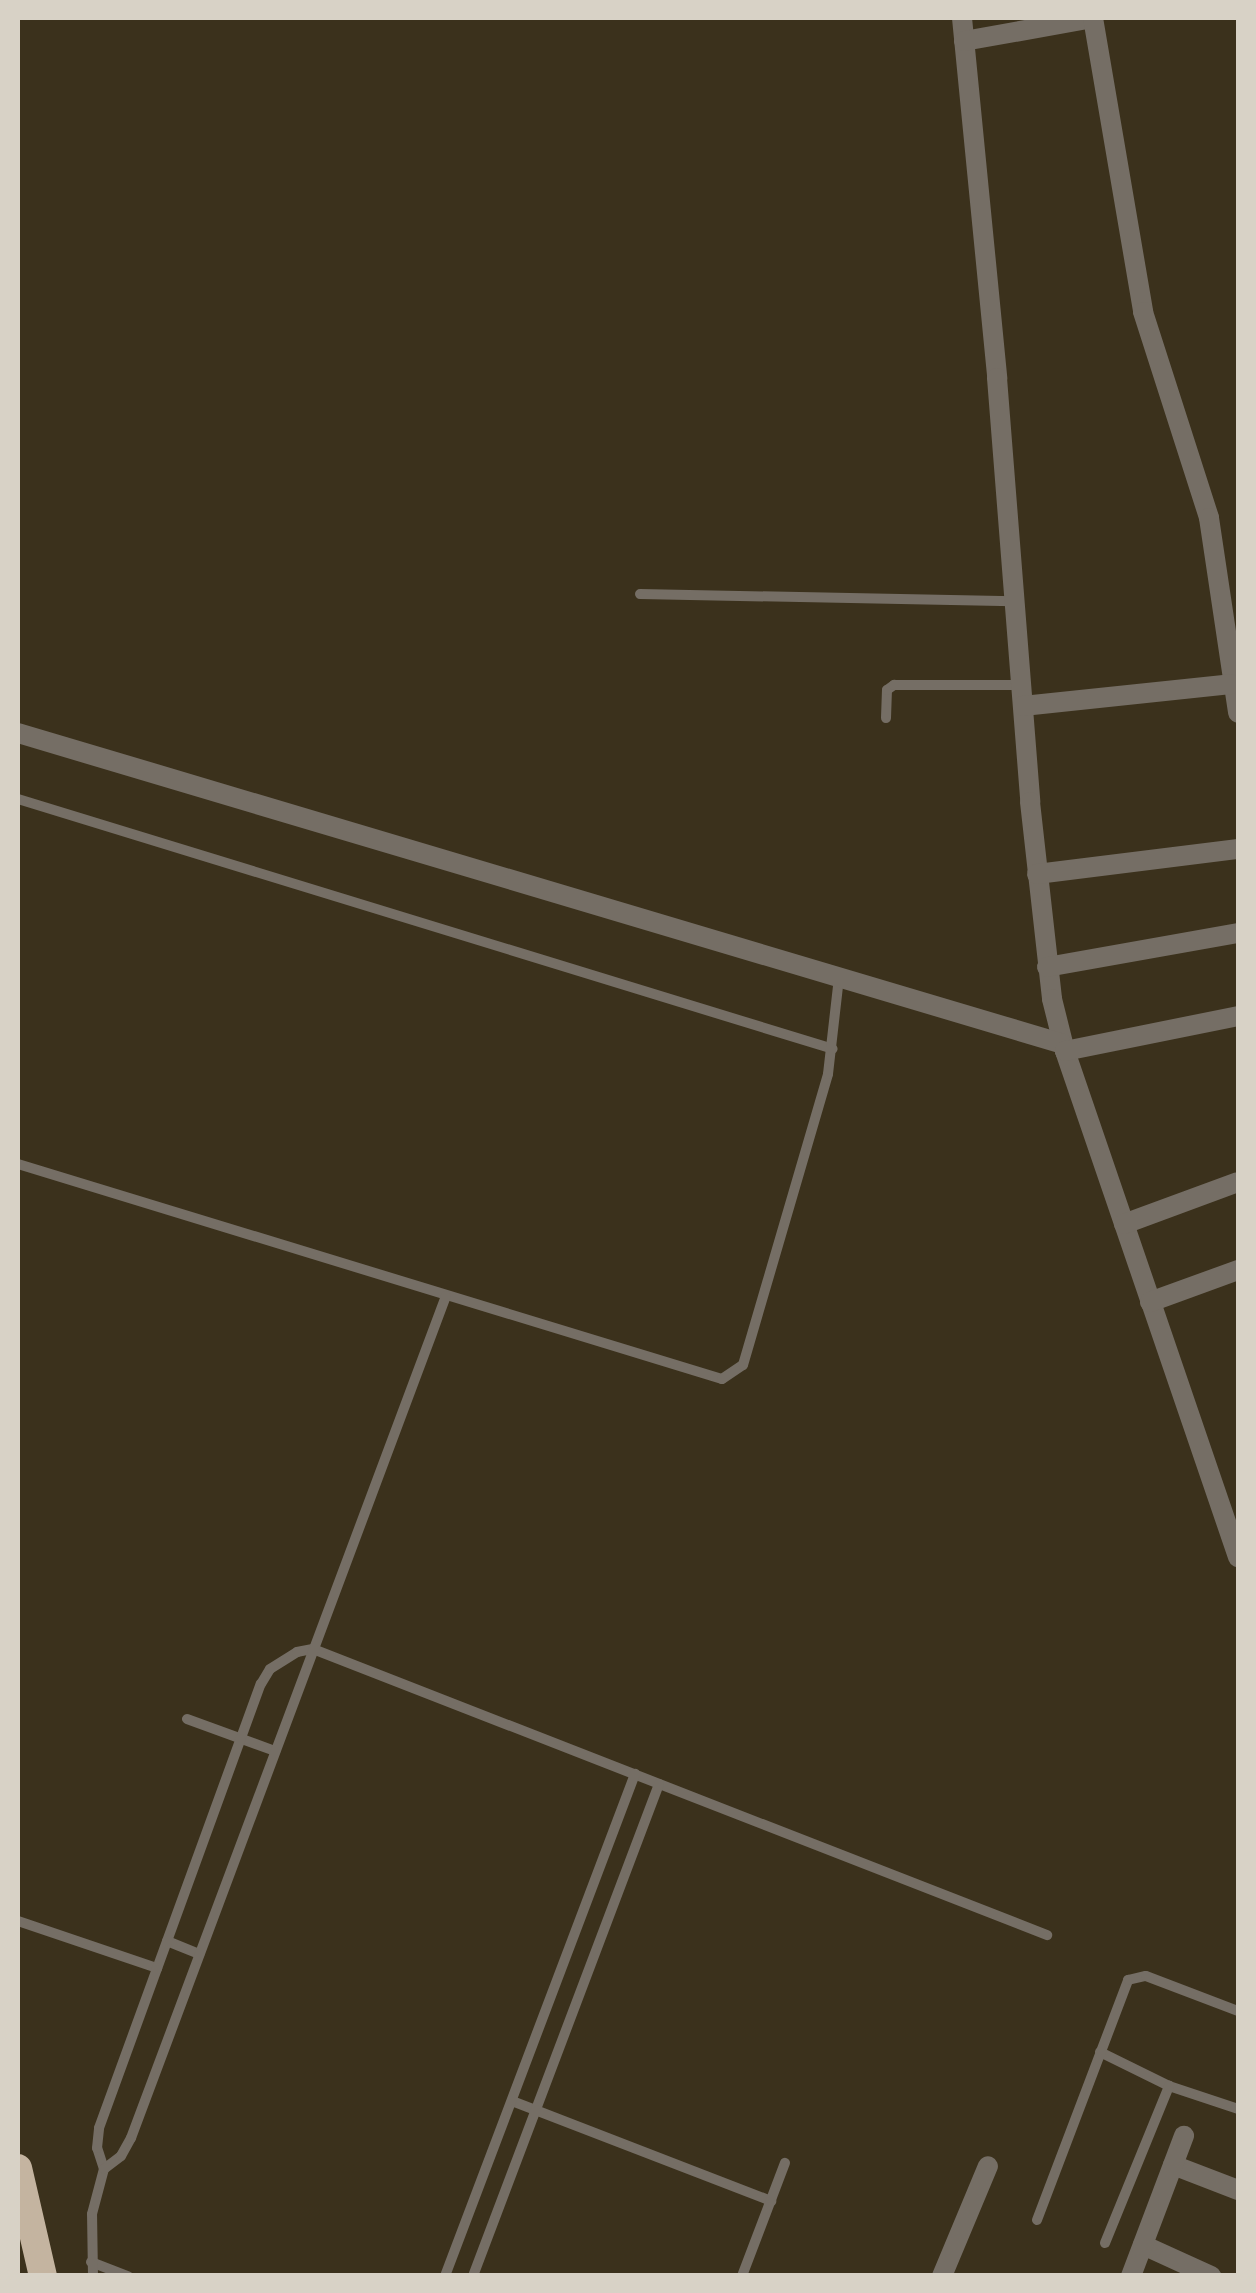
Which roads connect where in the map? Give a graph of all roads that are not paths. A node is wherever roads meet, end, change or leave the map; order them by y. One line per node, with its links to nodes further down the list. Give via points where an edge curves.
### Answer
1 (962, 18): 3 (street)
2 (1093, 18): 3 (street); 6 (street, via 1144,312 1210,518)
3 (964, 41): 5 (street)
4 (640, 594): 5 (lane)
5 (1015, 601): 8 (street)
6 (1232, 619): 7 (street)
7 (1231, 684): 8 (street); 9 (street)
8 (1022, 695): 10 (lane, via 894,685 887,690); 14 (street)
9 (1238, 713)
10 (886, 718)
11 (18, 732): 17 (street)
12 (18, 799): 20 (lane)
13 (1238, 849): 14 (street)
14 (1037, 874): 16 (street)
15 (1238, 934): 16 (street)
16 (1047, 967): 19 (street)
17 (839, 976): 19 (street); 20 (lane)
18 (1238, 1016): 19 (street)
19 (1064, 1048): 23 (street)
20 (832, 1049): 25 (lane, via 743,1365 730,1377 713,1378)
21 (18, 1164): 25 (lane)
22 (1238, 1182): 23 (street)
23 (1124, 1224): 26 (street)
24 (1238, 1270): 26 (street)
25 (446, 1296): 28 (lane)
26 (1150, 1302): 27 (street)
27 (1238, 1557)
28 (314, 1649): 30 (lane, via 270,1670); 31 (lane); 32 (lane)
29 (187, 1718): 30 (lane)
30 (241, 1738): 31 (lane); 36 (lane)
31 (276, 1751): 37 (lane)
32 (635, 1774): 33 (lane); 42 (lane)
33 (658, 1784): 35 (lane); 44 (lane)
34 (18, 1921): 38 (lane)
35 (1047, 1935)
36 (166, 1941): 37 (lane); 38 (lane)
37 (200, 1954): 50 (lane, via 127,2148)
38 (157, 1968): 50 (lane, via 98,2128)
39 (1238, 2011): 40 (lane, via 1133,1976)
40 (1100, 2052): 41 (lane); 53 (lane)
41 (1169, 2086): 43 (lane); 54 (lane)
42 (512, 2101): 44 (lane); 60 (lane)
43 (1238, 2109)
44 (536, 2110): 52 (lane); 61 (lane)
45 (1184, 2136): 47 (street)
46 (785, 2164): 52 (lane)
47 (1173, 2165): 51 (street); 55 (street)
48 (988, 2166): 63 (street)
49 (18, 2168): 57 (highway)
50 (104, 2169): 56 (lane, via 92,2214)
51 (1238, 2190)
52 (771, 2201): 62 (lane)
53 (1037, 2220)
54 (1106, 2243)
55 (1142, 2245): 64 (street); 65 (street)
56 (92, 2262): 58 (lane); 59 (lane)
57 (42, 2276)
58 (93, 2276)
59 (128, 2276)
60 (445, 2276)
61 (473, 2276)
62 (742, 2276)
63 (942, 2276)
64 (1131, 2276)
65 (1211, 2276)

